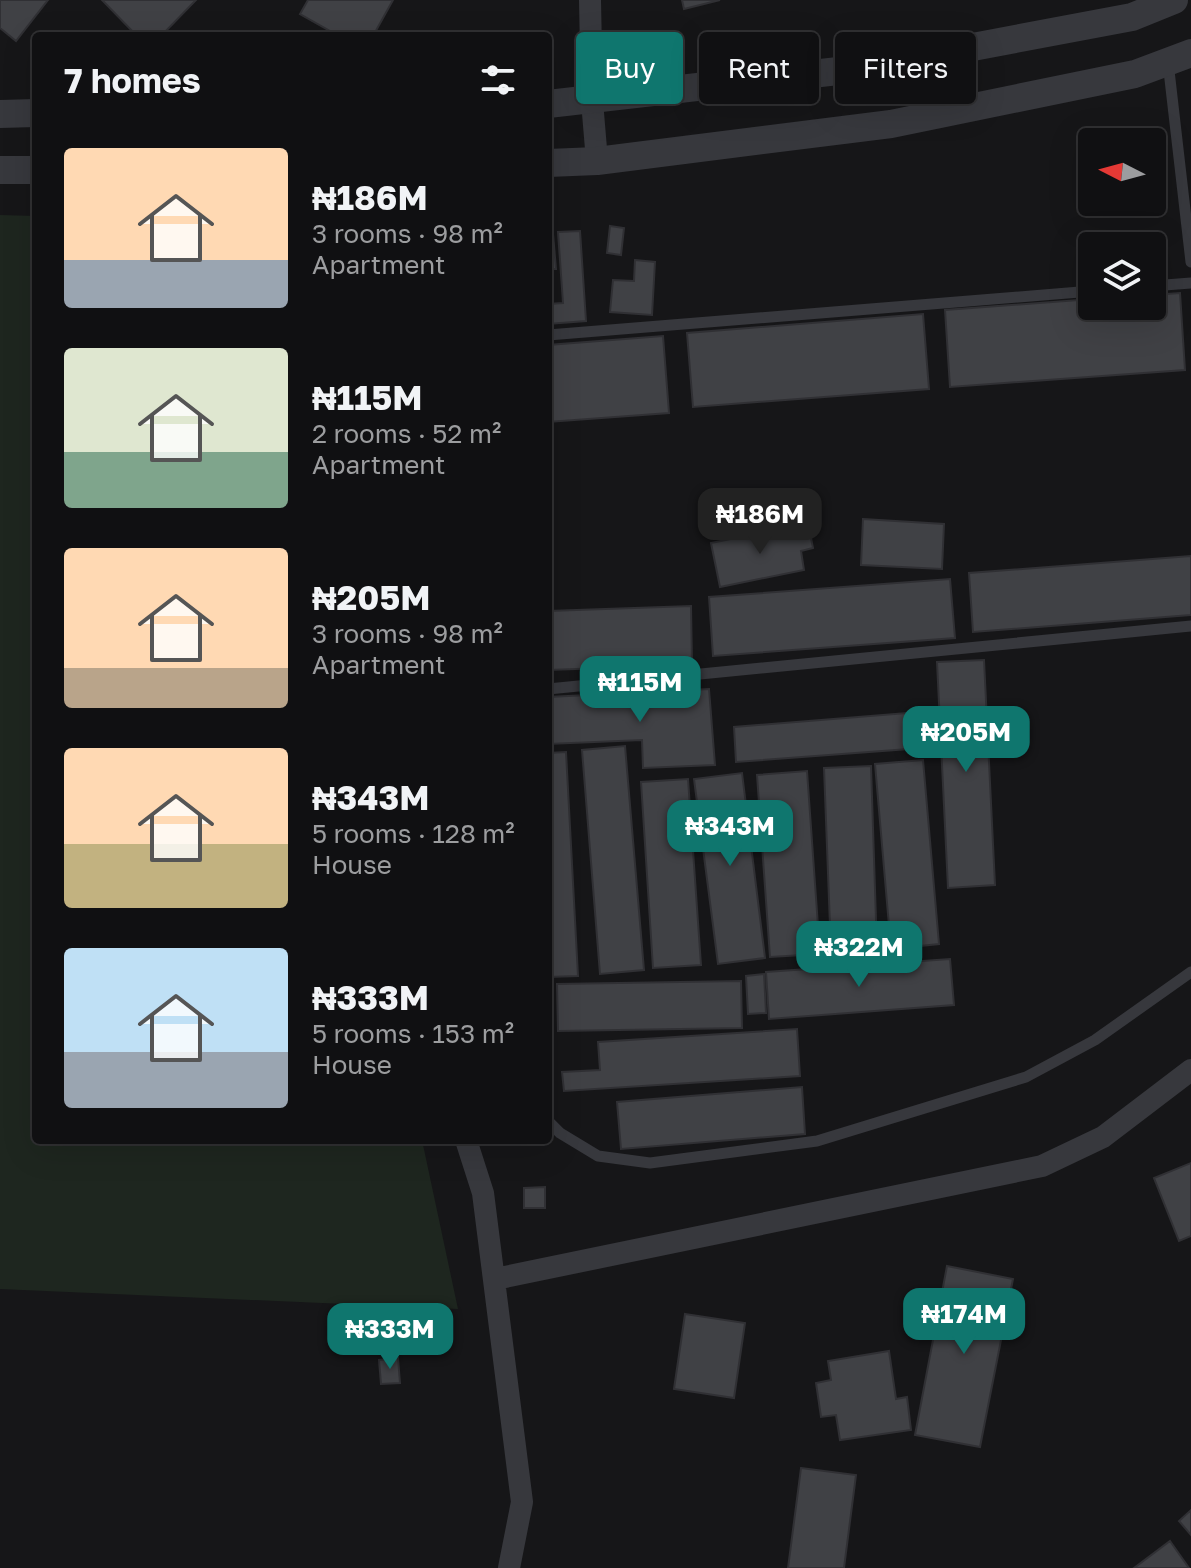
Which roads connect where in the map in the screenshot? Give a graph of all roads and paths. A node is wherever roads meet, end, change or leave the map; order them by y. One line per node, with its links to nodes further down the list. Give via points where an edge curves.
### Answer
1 (590, 0): 3 (street)
2 (1174, 0): 5 (street, via 1132,17 856,69)
3 (591, 32)
4 (1179, 58): 11 (street, via 1135,74 891,124); 15 (lane)
5 (683, 90)
6 (576, 102): 7 (street)
7 (552, 104)
8 (592, 104): 11 (street)
9 (32, 113): 10 (street)
10 (0, 114)
11 (597, 161): 12 (street)
12 (552, 163)
13 (0, 170): 14 (street)
14 (32, 170)
15 (1191, 262)
16 (1191, 283): 17 (lane)
17 (1166, 285)
18 (1078, 292): 19 (lane)
19 (552, 335)
20 (1191, 626): 21 (lane)
21 (552, 689)
22 (1191, 972): 24 (lane, via 1095,1040 1026,1077 817,1141 650,1163 598,1156)
23 (1191, 1070): 26 (street, via 1103,1137 1042,1166)
24 (552, 1125)
25 (467, 1144): 26 (street, via 483,1193)
26 (495, 1279): 27 (street, via 522,1502)
27 (509, 1568)

